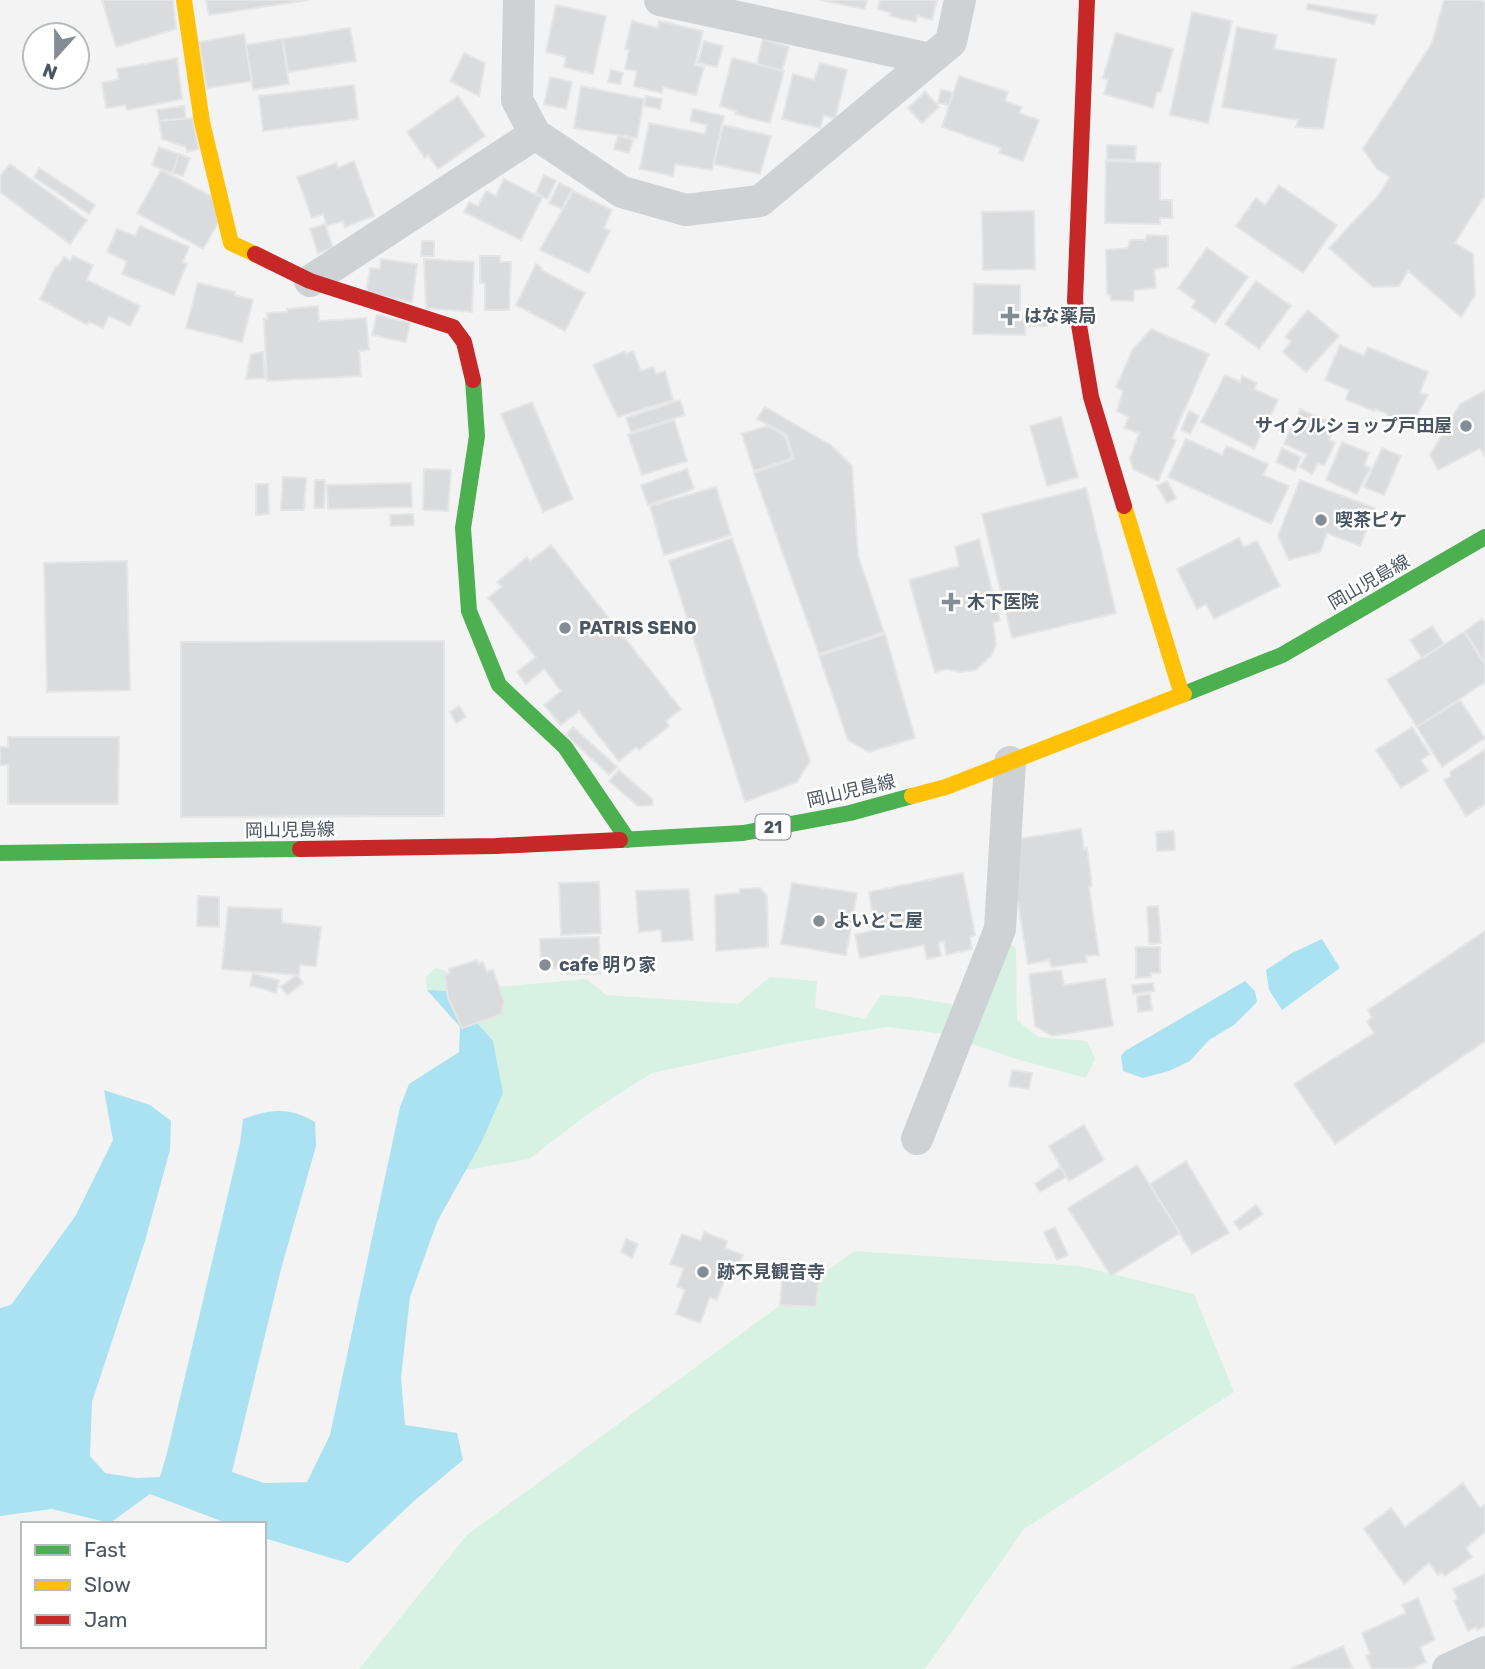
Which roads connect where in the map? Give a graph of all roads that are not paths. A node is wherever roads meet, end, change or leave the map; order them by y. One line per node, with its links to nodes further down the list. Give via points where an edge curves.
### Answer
1 (184, 0): 8 (street, via 211,172 231,243)
2 (519, 0): 7 (street, via 517,100)
3 (660, 0): 6 (street)
4 (960, 0): 6 (street, via 951,42)
5 (1087, 0): 10 (street, via 1075,301 1091,397)
6 (930, 59): 7 (street, via 760,201 686,211 634,196)
7 (535, 134): 8 (street)
8 (310, 281): 12 (street, via 453,327 464,342 477,436 463,528 469,611 499,685 565,747)
9 (1485, 537): 10 (street, 岡山児島線 / 21, via 1282,655)
10 (1182, 695): 11 (street, 岡山児島線 / 21)
11 (1010, 762): 12 (street, 岡山児島線 / 21, via 946,787 850,813 743,833); 14 (street, via 1000,929)
12 (628, 841): 13 (street, 岡山児島線 / 21)
13 (0, 853)
14 (917, 1139)
15 (1485, 1652): 16 (street)
16 (1448, 1669)

